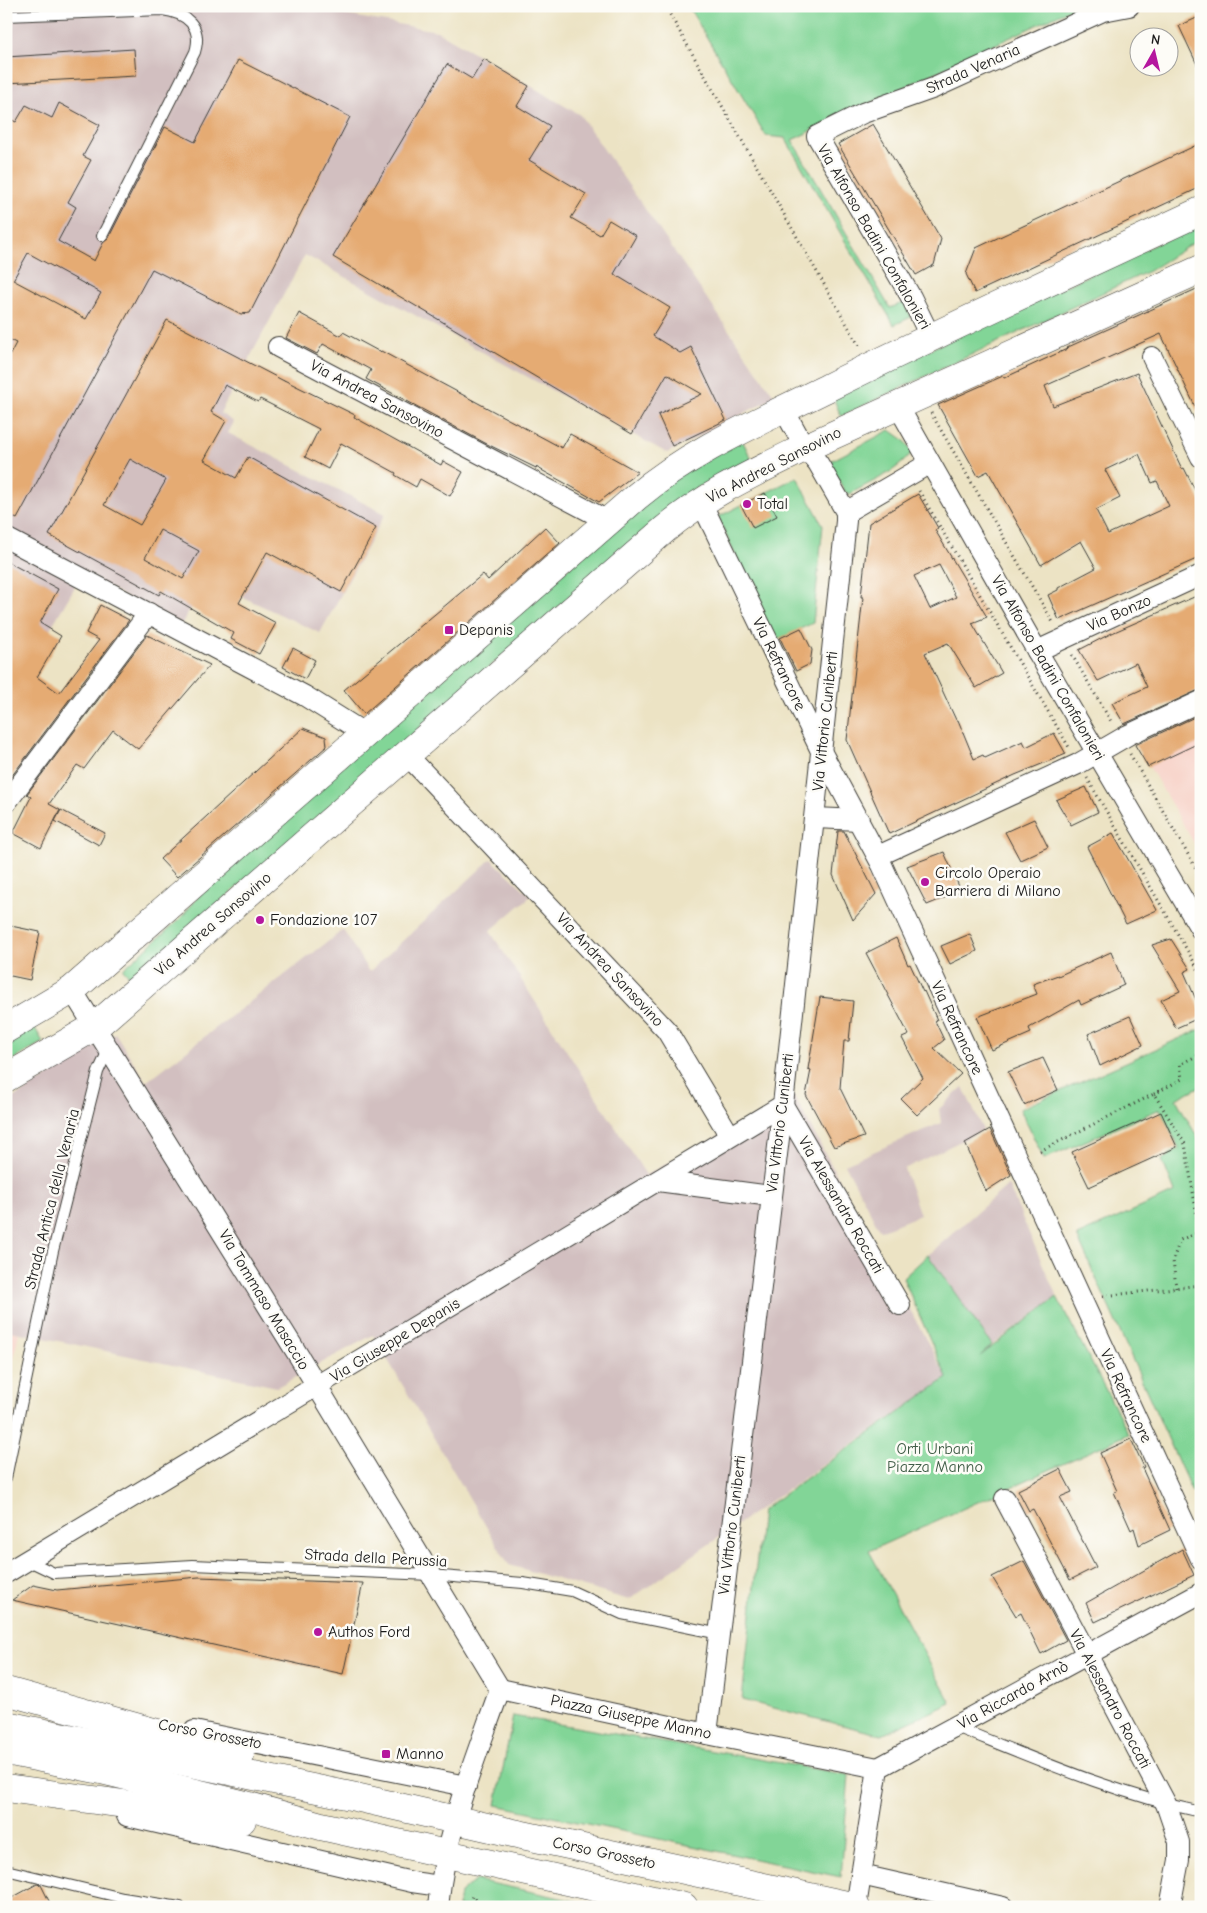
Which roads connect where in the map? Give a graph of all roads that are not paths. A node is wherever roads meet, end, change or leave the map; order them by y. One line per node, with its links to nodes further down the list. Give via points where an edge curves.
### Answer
1 (1129, 6): 3 (street, Strada Venaria, via 1103,11 934,88 863,113)
2 (6, 16): 5 (lane, via 162,10 184,17 195,29 198,38 195,52)
3 (817, 136): 7 (street, Via Alfonso Badini Confalonieri, via 911,297)
4 (1201, 211): 7 (main road)
5 (102, 236)
6 (1201, 269): 10 (main road, Via Andrea Sansovino)
7 (931, 338): 11 (main road)
8 (278, 347): 17 (street, Via Andrea Sansovino)
9 (1152, 357): 13 (street)
10 (898, 406): 12 (main road, Via Andrea Sansovino); 14 (street, Via Alfonso Badini Confalonieri)
11 (784, 410): 12 (street); 17 (main road, via 677,466)
12 (805, 448): 15 (main road, Via Andrea Sansovino); 16 (street, via 818,463)
13 (1201, 457)
14 (930, 463): 16 (street); 21 (street, Via Alfonso Badini Confalonieri)
15 (701, 502): 25 (street, Via Refrancore); 26 (main road, Via Andrea Sansovino, via 664,530)
16 (846, 512): 25 (street, Via Vittorio Cuniberti)
17 (608, 521): 23 (main road)
18 (6, 538): 20 (street)
19 (1201, 576): 21 (street, Via Bonzo)
20 (149, 613): 23 (street, via 305,696); 27 (street)
21 (1037, 651): 24 (street, Via Alfonso Badini Confalonieri)
22 (1201, 701): 24 (street)
23 (364, 733): 32 (main road)
24 (1097, 752): 30 (street, via 1078,764); 31 (street, Via Alfonso Badini Confalonieri)
25 (822, 753): 28 (street, Via Vittorio Cuniberti); 29 (street, Via Refrancore)
26 (407, 754): 34 (main road, Via Andrea Sansovino); 37 (street, Via Andrea Sansovino, via 667,1031)
27 (6, 803)
28 (815, 818): 29 (street); 36 (street, Via Vittorio Cuniberti)
29 (859, 820): 30 (street, Via Refrancore)
30 (878, 856): 44 (street, Via Refrancore)
31 (1201, 930)
32 (72, 990): 33 (main road); 34 (street, Via Tommaso Masaccio)
33 (6, 1029)
34 (102, 1037): 35 (main road, Via Andrea Sansovino); 41 (street, Via Tommaso Masaccio); 42 (lane, Strada Antica della Venaria, via 98,1072 53,1252)
35 (6, 1078)
36 (783, 1105): 37 (street, Via Giuseppe Depanis); 39 (street, Via Vittorio Cuniberti); 40 (street, Via Alessandro Roccati)
37 (730, 1136): 38 (street, Via Giuseppe Depanis)
38 (658, 1181): 39 (street); 41 (street, Via Giuseppe Depanis)
39 (771, 1196): 49 (street, Via Vittorio Cuniberti)
40 (900, 1305)
41 (317, 1387): 45 (street, Via Giuseppe Depanis); 47 (street, Via Tommaso Masaccio)
42 (6, 1478)
43 (1005, 1499): 50 (street, Via Alessandro Roccati)
44 (1201, 1559)
45 (27, 1560): 46 (street, Via Giuseppe Depanis); 47 (lane, Strada della Perussia, via 54,1573 192,1565)
46 (6, 1572)
47 (431, 1575): 49 (lane, Strada della Perussia, via 572,1591 622,1614); 51 (street, Via Tommaso Masaccio)
48 (1201, 1593): 50 (street, Via Riccardo Arnò)
49 (720, 1634): 56 (street, Via Vittorio Cuniberti)
50 (1087, 1655): 55 (street, Via Riccardo Arnò); 62 (street, Via Alessandro Roccati)
51 (500, 1689): 56 (street, Piazza Giuseppe Manno); 59 (street)
52 (6, 1691): 53 (main road, Corso Grosseto)
53 (42, 1700): 59 (street, Corso Grosseto); 61 (main road, Corso Grosseto, via 308,1776)
54 (6, 1725): 61 (main road, Corso Grosseto)
55 (956, 1727): 58 (street, Via Riccardo Arnò); 62 (lane, via 1072,1774)
56 (707, 1734): 58 (street, Piazza Giuseppe Manno)
57 (6, 1751): 65 (main road, via 101,1770)
58 (878, 1768): 68 (street)
59 (466, 1786): 64 (street)
60 (13, 1789): 65 (main road, via 275,1824); 69 (street)
61 (352, 1796): 64 (main road, Corso Grosseto)
62 (1166, 1804): 63 (lane); 76 (street, Via Alessandro Roccati, via 1179,1842)
63 (1201, 1812)
64 (454, 1820): 66 (street); 74 (main road, Corso Grosseto)
65 (321, 1826): 66 (main road)
66 (446, 1854): 69 (street); 73 (main road)
67 (6, 1870): 70 (lane)
68 (861, 1875): 74 (street); 75 (street)
69 (440, 1886): 72 (street)
70 (122, 1902): 71 (lane)
71 (180, 1907)
72 (438, 1907)
73 (684, 1907)
74 (856, 1907)
75 (1003, 1907)
76 (1170, 1907)

